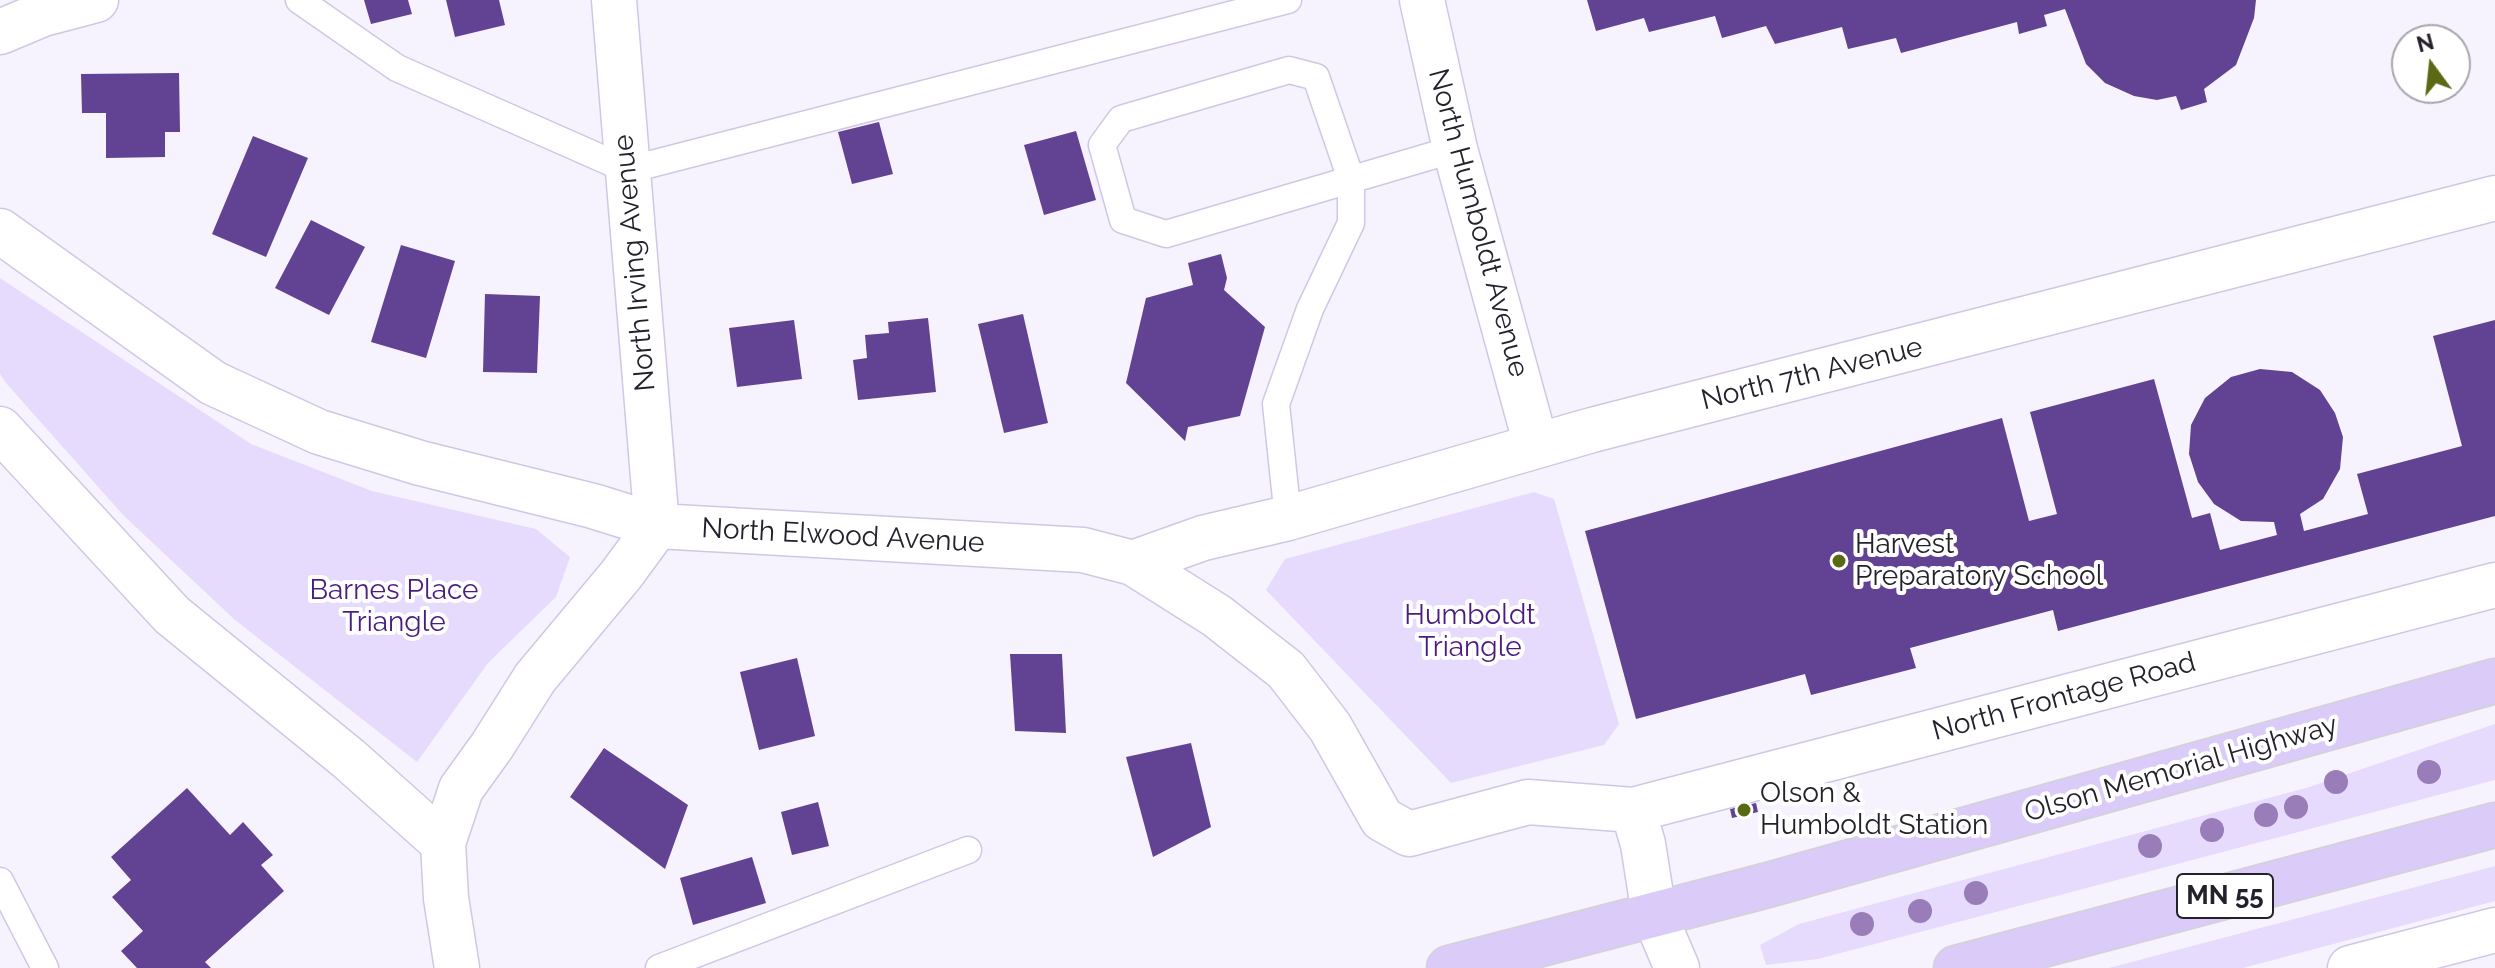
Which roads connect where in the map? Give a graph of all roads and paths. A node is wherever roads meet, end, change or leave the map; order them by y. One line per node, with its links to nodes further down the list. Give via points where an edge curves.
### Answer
1 (96, 0): 6 (street)
2 (299, 0): 8 (lane, via 397,68)
3 (614, 0): 8 (street, North Irving Avenue)
4 (1288, 0): 8 (lane)
5 (1422, 0): 7 (street, North Humboldt Avenue)
6 (0, 32)
7 (1455, 149): 9 (lane); 13 (street, North Humboldt Avenue)
8 (628, 170): 15 (street, North Irving Avenue)
9 (1351, 179): 9 (lane, via 1166,234 1123,220 1102,145 1121,119 1289,70 1316,77); 14 (lane, via 1351,223 1310,309 1276,404)
10 (2495, 198): 13 (street, North 7th Avenue)
11 (0, 231): 15 (street, North Elwood Avenue, via 213,383 319,432)
12 (0, 431): 21 (street, via 172,615)
13 (1536, 445): 14 (street, North 7th Avenue)
14 (1288, 518): 16 (street, North 7th Avenue, via 1203,538)
15 (657, 526): 16 (street, North Elwood Avenue, via 1083,550); 21 (street, via 535,678 461,789)
16 (1133, 563): 19 (street, North Elwood Avenue, via 1217,616 1286,670 1330,727 1382,819 1409,834 1528,802)
17 (2495, 585): 19 (street, North Frontage Road)
18 (2495, 681): 24 (main road, Olson Memorial Highway)
19 (1633, 810): 24 (street)
20 (2495, 825): 31 (main road, MN 55)
21 (443, 843): 27 (street)
22 (968, 850): 28 (lane)
23 (0, 881): 26 (lane)
24 (1654, 914): 29 (main road, Olson Memorial Highway); 30 (street)
25 (2495, 930): 32 (street)
26 (45, 968)
27 (457, 968)
28 (659, 968)
29 (1449, 968)
30 (1677, 968)
31 (1956, 968)
32 (2350, 968)

